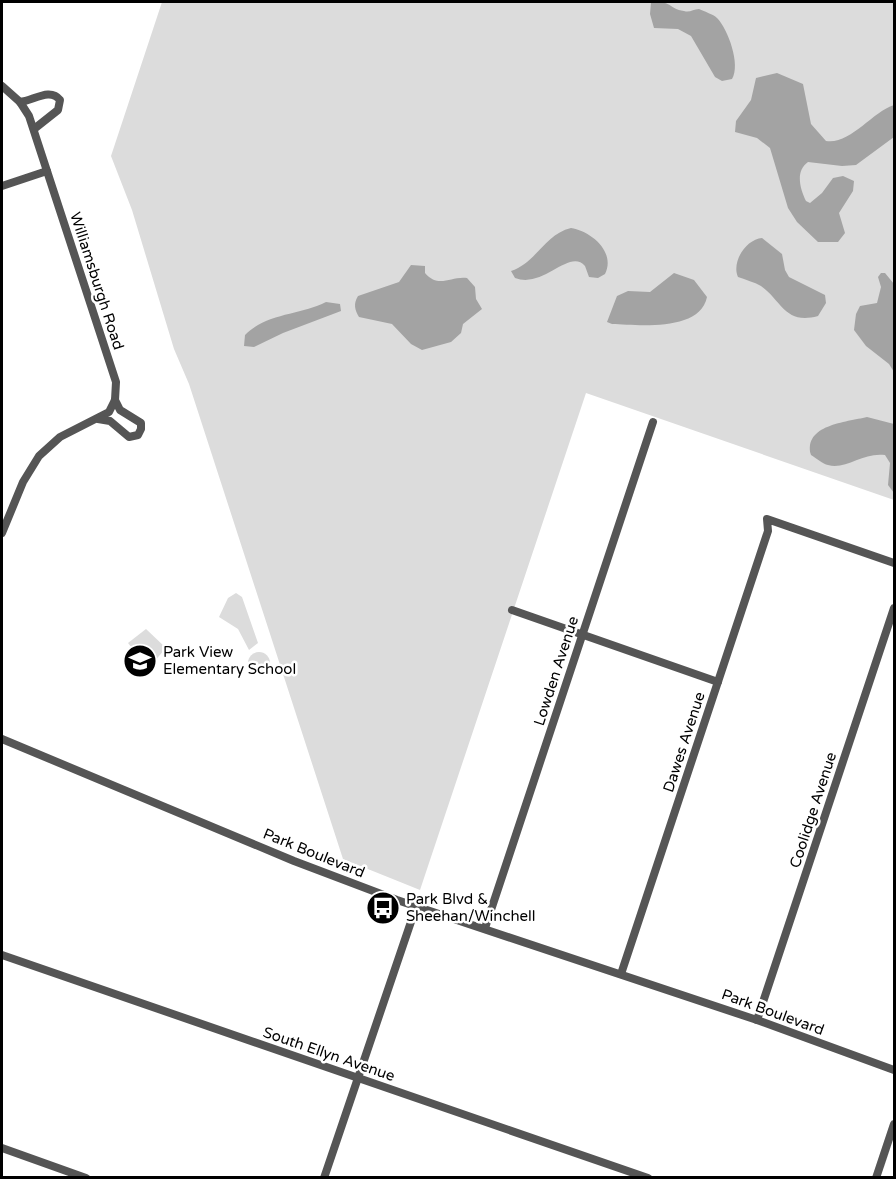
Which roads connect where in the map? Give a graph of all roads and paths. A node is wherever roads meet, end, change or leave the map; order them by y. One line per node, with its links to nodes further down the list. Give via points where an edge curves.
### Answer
1 (2, 86): 2 (street)
2 (20, 102): 3 (street, Williamsburgh Road); 3 (street, via 48,93 60,100 58,110)
3 (34, 129): 4 (street, Williamsburgh Road)
4 (47, 171): 5 (street); 6 (street, Williamsburgh Road, via 116,382)
5 (2, 186)
6 (115, 400): 7 (street, via 109,412); 7 (street, via 120,410 141,423 138,435 126,436 110,421)
7 (98, 419): 9 (street, via 60,437 39,456 23,482)
8 (653, 422): 13 (street, Lowden Avenue)
9 (2, 533)
10 (894, 563): 14 (street, Dawes Avenue, via 767,519 768,531)
11 (894, 608): 20 (street, Coolidge Avenue)
12 (512, 610): 13 (street)
13 (582, 635): 14 (street); 17 (street, Lowden Avenue)
14 (718, 682): 19 (street, Dawes Avenue)
15 (2, 739): 16 (street, Park Boulevard, via 294,861)
16 (416, 906): 17 (street, Park Boulevard); 22 (street)
17 (485, 928): 19 (street, Park Boulevard)
18 (2, 955): 22 (street, South Ellyn Avenue)
19 (621, 974): 20 (street, Park Boulevard)
20 (757, 1020): 21 (street, Park Boulevard)
21 (894, 1070)
22 (357, 1078): 26 (street); 27 (street, South Ellyn Avenue)
23 (894, 1124): 28 (street)
24 (2, 1148): 25 (street)
25 (86, 1178)
26 (324, 1178)
27 (648, 1178)
28 (876, 1178)

